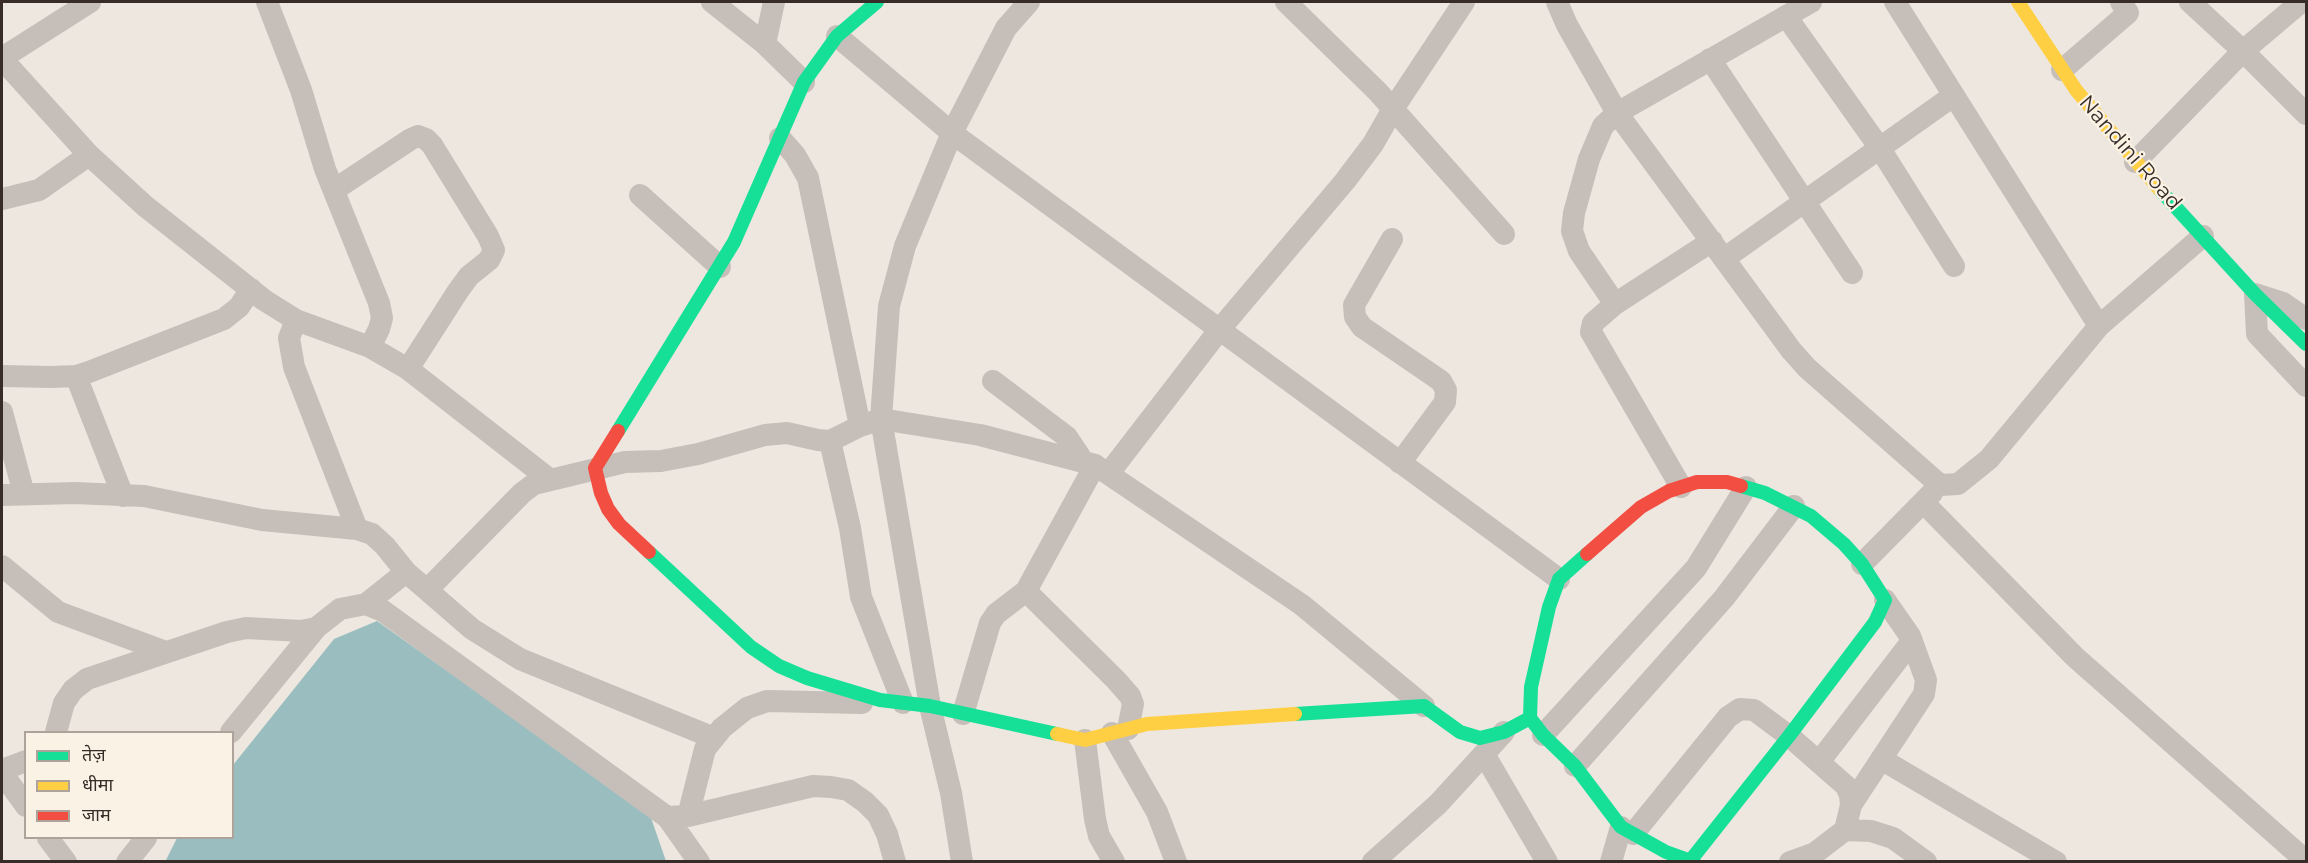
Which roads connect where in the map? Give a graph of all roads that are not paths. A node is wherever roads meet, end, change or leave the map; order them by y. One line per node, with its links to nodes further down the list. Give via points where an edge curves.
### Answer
1 (90, 2): 20 (street)
2 (267, 2): 33 (street)
3 (712, 2): 18 (street)
4 (774, 2): 18 (street)
5 (877, 2): 17 (street)
6 (1029, 2): 28 (street, via 1006,28)
7 (1464, 2): 25 (street)
8 (1557, 2): 26 (street)
9 (1811, 2): 16 (street)
10 (1895, 2): 24 (street)
11 (2018, 2): 22 (street, Nandini Road)
12 (2190, 2): 19 (street)
13 (2301, 2): 19 (street)
14 (1291, 3): 25 (street)
15 (2130, 5): 22 (street)
16 (1786, 16): 21 (street); 30 (street)
17 (837, 36): 23 (street); 28 (street)
18 (765, 44): 23 (street)
19 (2243, 51): 27 (street); 32 (street)
20 (2, 59): 31 (street)
21 (1710, 60): 26 (street); 36 (street)
22 (2062, 70): 32 (street, Nandini Road)
23 (804, 82): 29 (street)
24 (1953, 96): 30 (street); 49 (street)
25 (1393, 109): 37 (street); 50 (street, via 1345,181)
26 (1617, 112): 40 (street); 46 (street, via 1603,126 1589,159 1572,231 1579,251)
27 (2307, 114)
28 (952, 133): 50 (street); 59 (street, via 896,276)
29 (780, 138): 42 (street); 59 (street, via 808,178)
30 (1879, 147): 36 (street); 41 (street)
31 (89, 154): 35 (street, via 39,190); 44 (street, via 145,206)
32 (2135, 162): 38 (street, Nandini Road)
33 (334, 190): 52 (street, via 379,303 382,318); 53 (street, via 418,136 432,145 494,250 458,291)
34 (640, 195): 42 (street)
35 (2, 199)
36 (1803, 201): 40 (street); 43 (street)
37 (1504, 234)
38 (2203, 236): 45 (street, Nandini Road); 49 (street)
39 (1392, 239): 61 (street, via 1354,305 1354,317 1362,327 1435,376 1446,390 1445,402)
40 (1718, 249): 46 (street); 65 (street, via 1807,368)
41 (1954, 266)
42 (720, 267): 63 (street)
43 (1852, 273)
44 (251, 289): 48 (street); 55 (street, via 239,307 224,319)
45 (2255, 294): 47 (street, via 2283,303); 51 (street, Nandini Road); 57 (street, via 2257,334)
46 (1615, 304): 66 (street, via 1593,323 1591,332)
47 (2306, 317)
48 (296, 320): 52 (street); 72 (street, via 289,338 294,367)
49 (2099, 326): 65 (street, via 1989,459 1958,484)
50 (1220, 329): 61 (street); 62 (street)
51 (2307, 344)
52 (370, 347): 53 (street)
53 (408, 369): 64 (street)
54 (2, 376): 55 (street)
55 (76, 376): 69 (street)
56 (993, 381): 62 (street, via 1067,437)
57 (2307, 386)
58 (2, 412): 68 (street)
59 (870, 422): 60 (street); 62 (street, via 980,435); 86 (street)
60 (830, 441): 63 (street, via 787,433 765,435 688,456); 85 (street, via 861,597)
61 (1400, 463): 76 (street)
62 (1096, 466): 78 (street); 87 (street, via 1302,605)
63 (595, 468): 64 (street); 84 (street, via 601,493 620,524 751,647 779,666 807,678)
64 (549, 479): 77 (street, via 522,493)
65 (1940, 485): 70 (street)
66 (1681, 487): 67 (street, via 1697,482 1727,482); 76 (street, via 1641,507)
67 (1746, 487): 71 (street); 89 (street, via 1696,568)
68 (13, 495): 69 (street)
69 (123, 496): 72 (street, via 170,500 262,520)
70 (1923, 502): 73 (street); 124 (street, via 2075,657)
71 (1794, 506): 73 (street, via 1836,537); 101 (street, via 1724,598)
72 (357, 529): 75 (street, via 372,534)
73 (1862, 564): 79 (street)
74 (2, 566): 83 (street, via 58,612)
75 (406, 572): 77 (street); 80 (street)
76 (1559, 579): 89 (street, via 1531,687)
77 (427, 590): 95 (street, via 472,629 520,659)
78 (1026, 591): 88 (street, via 990,623); 92 (street, via 1130,696 1133,710)
79 (1885, 600): 82 (street); 94 (street, via 1875,622)
80 (366, 604): 81 (street, via 340,609); 105 (street, via 382,611)
81 (316, 628): 83 (street, via 246,628); 91 (street)
82 (1912, 641): 98 (street, via 1926,680 1924,694); 100 (street)
83 (166, 652): 90 (street, via 87,679 64,703)
84 (880, 700): 85 (street); 95 (street, via 767,701 747,708)
85 (903, 703): 86 (street)
86 (930, 705): 88 (street); 114 (street)
87 (1424, 706): 92 (street, via 1147,724); 93 (street, via 1460,732 1480,738)
88 (963, 714): 96 (street)
89 (1537, 727): 93 (street); 101 (street)
90 (56, 731)
91 (232, 731)
92 (1120, 731): 96 (street); 116 (street)
93 (1504, 732): 97 (street)
94 (1789, 736): 100 (street); 107 (street, via 1754,710 1740,709 1728,717); 120 (street)
95 (714, 738): 105 (street, via 705,749)
96 (1085, 740): 115 (street, via 1099,836)
97 (1484, 754): 117 (street, via 1438,804); 118 (street)
98 (1881, 759): 104 (street); 123 (street)
99 (24, 762): 102 (street)
100 (1819, 762): 104 (street, via 1846,786)
101 (1575, 766): 107 (street)
102 (2, 772): 103 (street)
103 (24, 803)
104 (1851, 805): 106 (street)
105 (677, 817): 112 (street); 113 (street, via 813,786 848,790 878,815)
106 (1845, 830): 121 (street, via 1815,853); 122 (street, via 1871,831 1893,838)
107 (1627, 831): 119 (street); 120 (street)
108 (50, 839): 110 (street)
109 (144, 839): 111 (street)
110 (66, 861)
111 (127, 861)
112 (699, 861)
113 (895, 861)
114 (963, 861)
115 (1114, 861)
116 (1176, 861)
117 (1372, 861)
118 (1547, 861)
119 (1611, 861)
120 (1692, 861)
121 (1790, 861)
122 (1926, 861)
123 (2056, 861)
124 (2307, 861)

